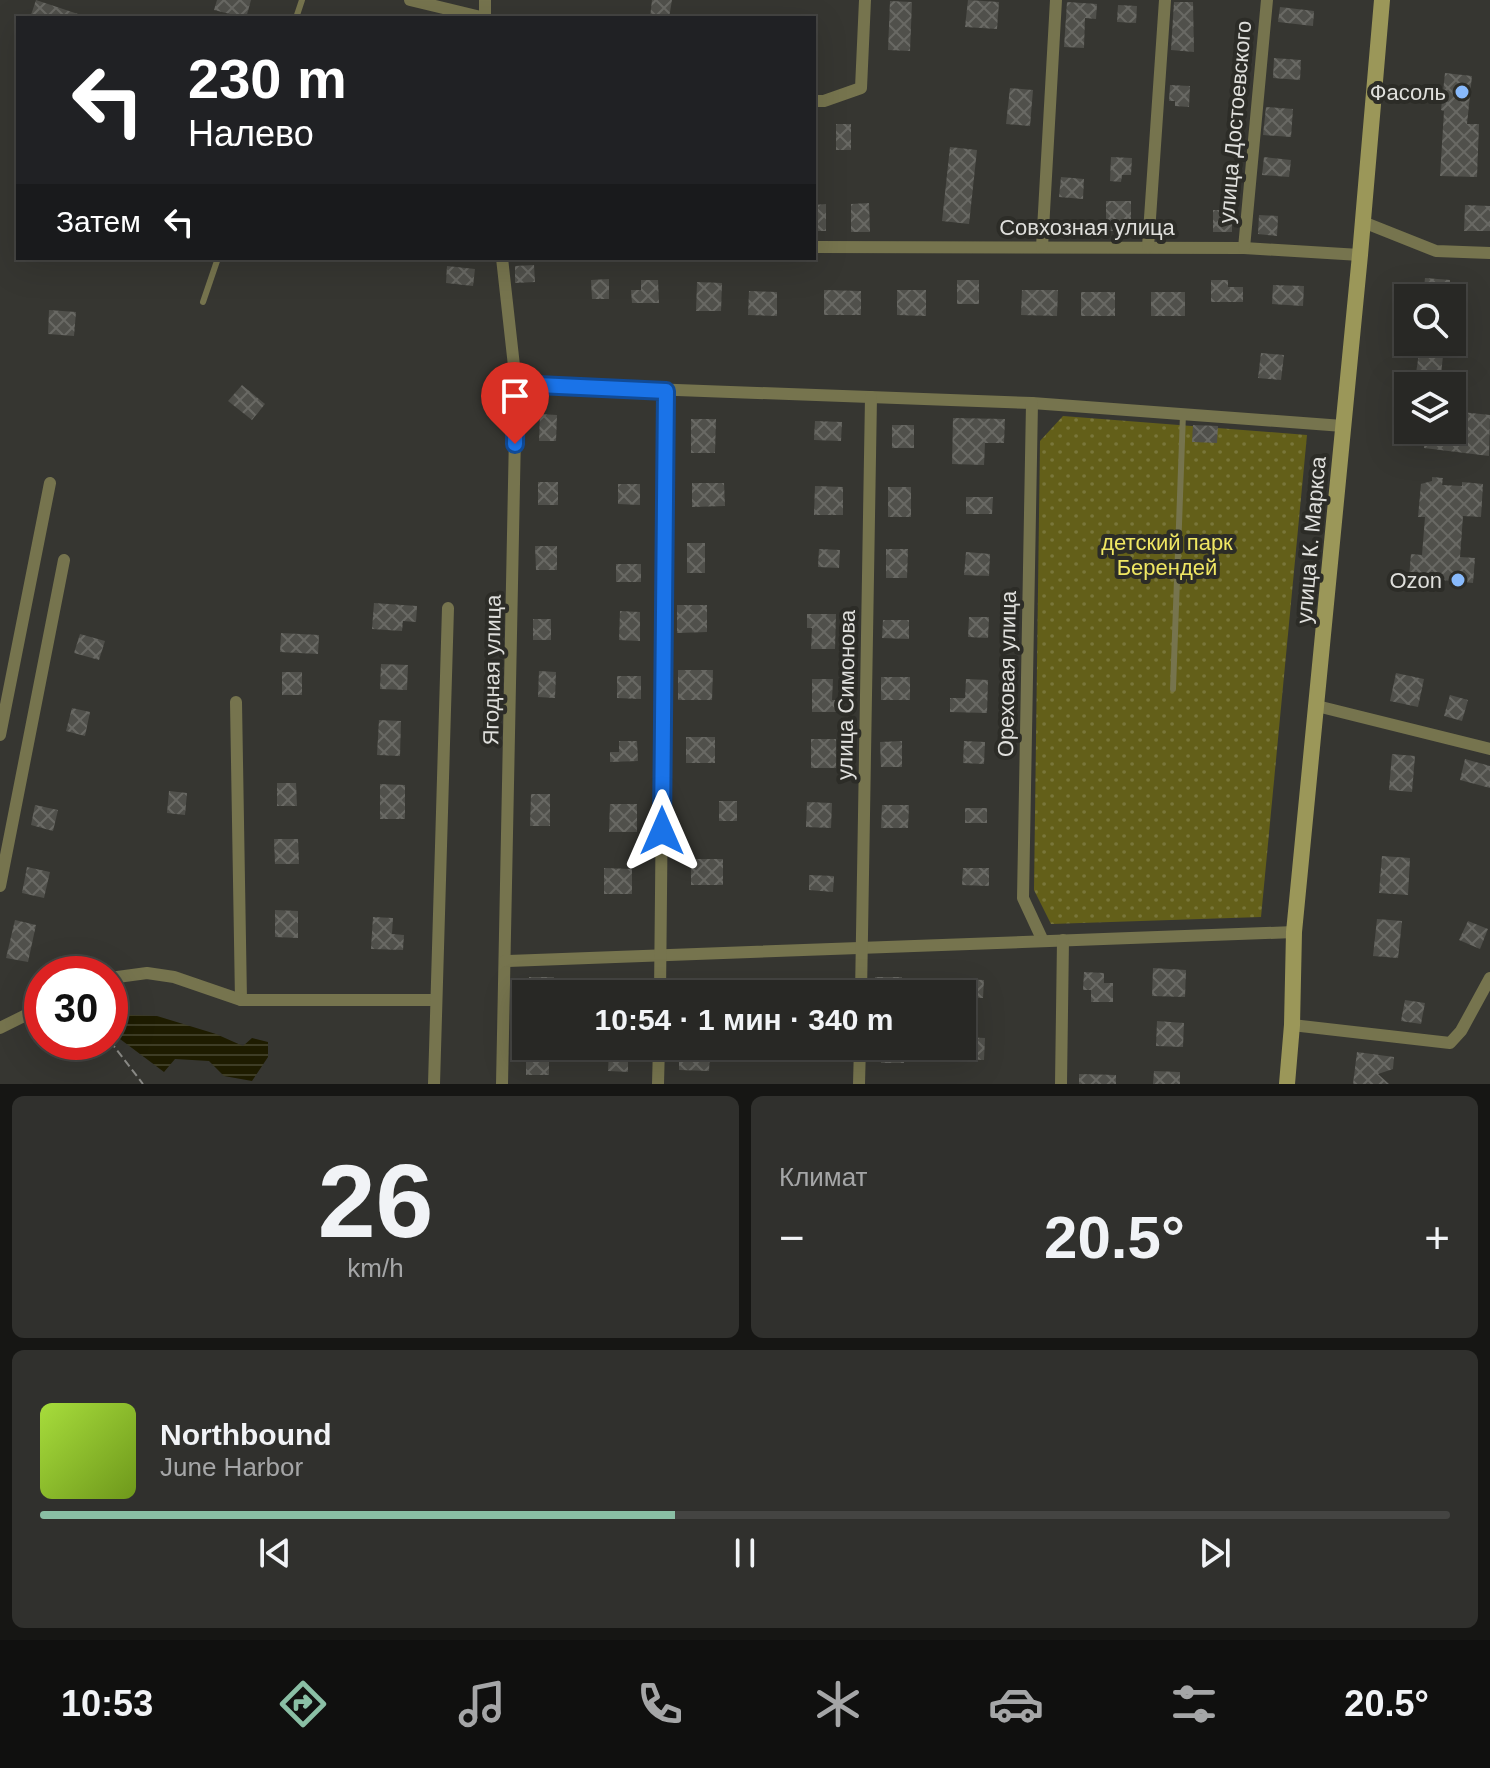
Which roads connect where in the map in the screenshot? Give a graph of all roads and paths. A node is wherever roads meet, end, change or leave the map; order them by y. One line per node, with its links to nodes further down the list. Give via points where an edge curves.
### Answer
1 (410, 0): 7 (street)
2 (865, 0): 8 (street, via 861,88)
3 (1056, 0): 11 (street)
4 (1165, 0): 12 (street)
5 (1267, 0): 13 (street, улица Достоевского)
6 (1382, 0): 9 (main road, улица К. Маркса)
7 (477, 16)
8 (816, 101)
9 (1363, 222): 14 (street, via 1436,251); 15 (main road, улица К. Маркса)
10 (816, 247): 11 (street, Совхозная улица)
11 (1042, 247): 12 (street, Совхозная улица)
12 (1148, 247): 13 (street, Совхозная улица)
13 (1244, 248): 15 (street, Совхозная улица)
14 (1490, 253)
15 (1360, 255): 24 (main road, улица К. Маркса)
16 (217, 260): 18 (lane)
17 (502, 260): 19 (street, Ягодная улица)
18 (203, 302)
19 (516, 384): 20 (street); 39 (street, Ягодная улица)
20 (666, 391): 21 (street); 38 (street)
21 (871, 397): 22 (street); 37 (street, улица Симонова)
22 (1032, 403): 23 (street); 36 (street, Ореховая улица, via 1023,898)
23 (1183, 414): 24 (street); 28 (lane)
24 (1343, 426): 30 (main road, улица К. Маркса)
25 (50, 483): 31 (street)
26 (64, 560): 33 (street)
27 (448, 608): 45 (street, Ягодная улица)
28 (1173, 689)
29 (236, 702): 44 (street)
30 (1317, 706): 32 (street); 34 (main road, улица К. Маркса)
31 (0, 735)
32 (1490, 749)
33 (0, 886)
34 (1294, 932): 35 (street); 47 (main road, улица К. Маркса)
35 (1063, 940): 36 (street); 57 (street)
36 (1043, 941): 37 (street)
37 (863, 947): 38 (street); 43 (street, улица Симонова)
38 (661, 956): 39 (street); 42 (street)
39 (505, 961): 54 (street, Ягодная улица)
40 (128, 976): 44 (street, via 174,977)
41 (1490, 978): 47 (street, via 1450,1043)
42 (660, 980)
43 (862, 980)
44 (241, 1000): 45 (street)
45 (436, 1000): 53 (street, Ягодная улица)
46 (24, 1016): 48 (street)
47 (1292, 1025): 58 (main road, улица К. Маркса)
48 (0, 1028)
49 (125, 1060): 52 (path)
50 (659, 1060): 55 (street)
51 (860, 1060): 56 (street)
52 (143, 1084)
53 (434, 1084)
54 (502, 1084)
55 (658, 1084)
56 (859, 1084)
57 (1061, 1084)
58 (1287, 1084)

